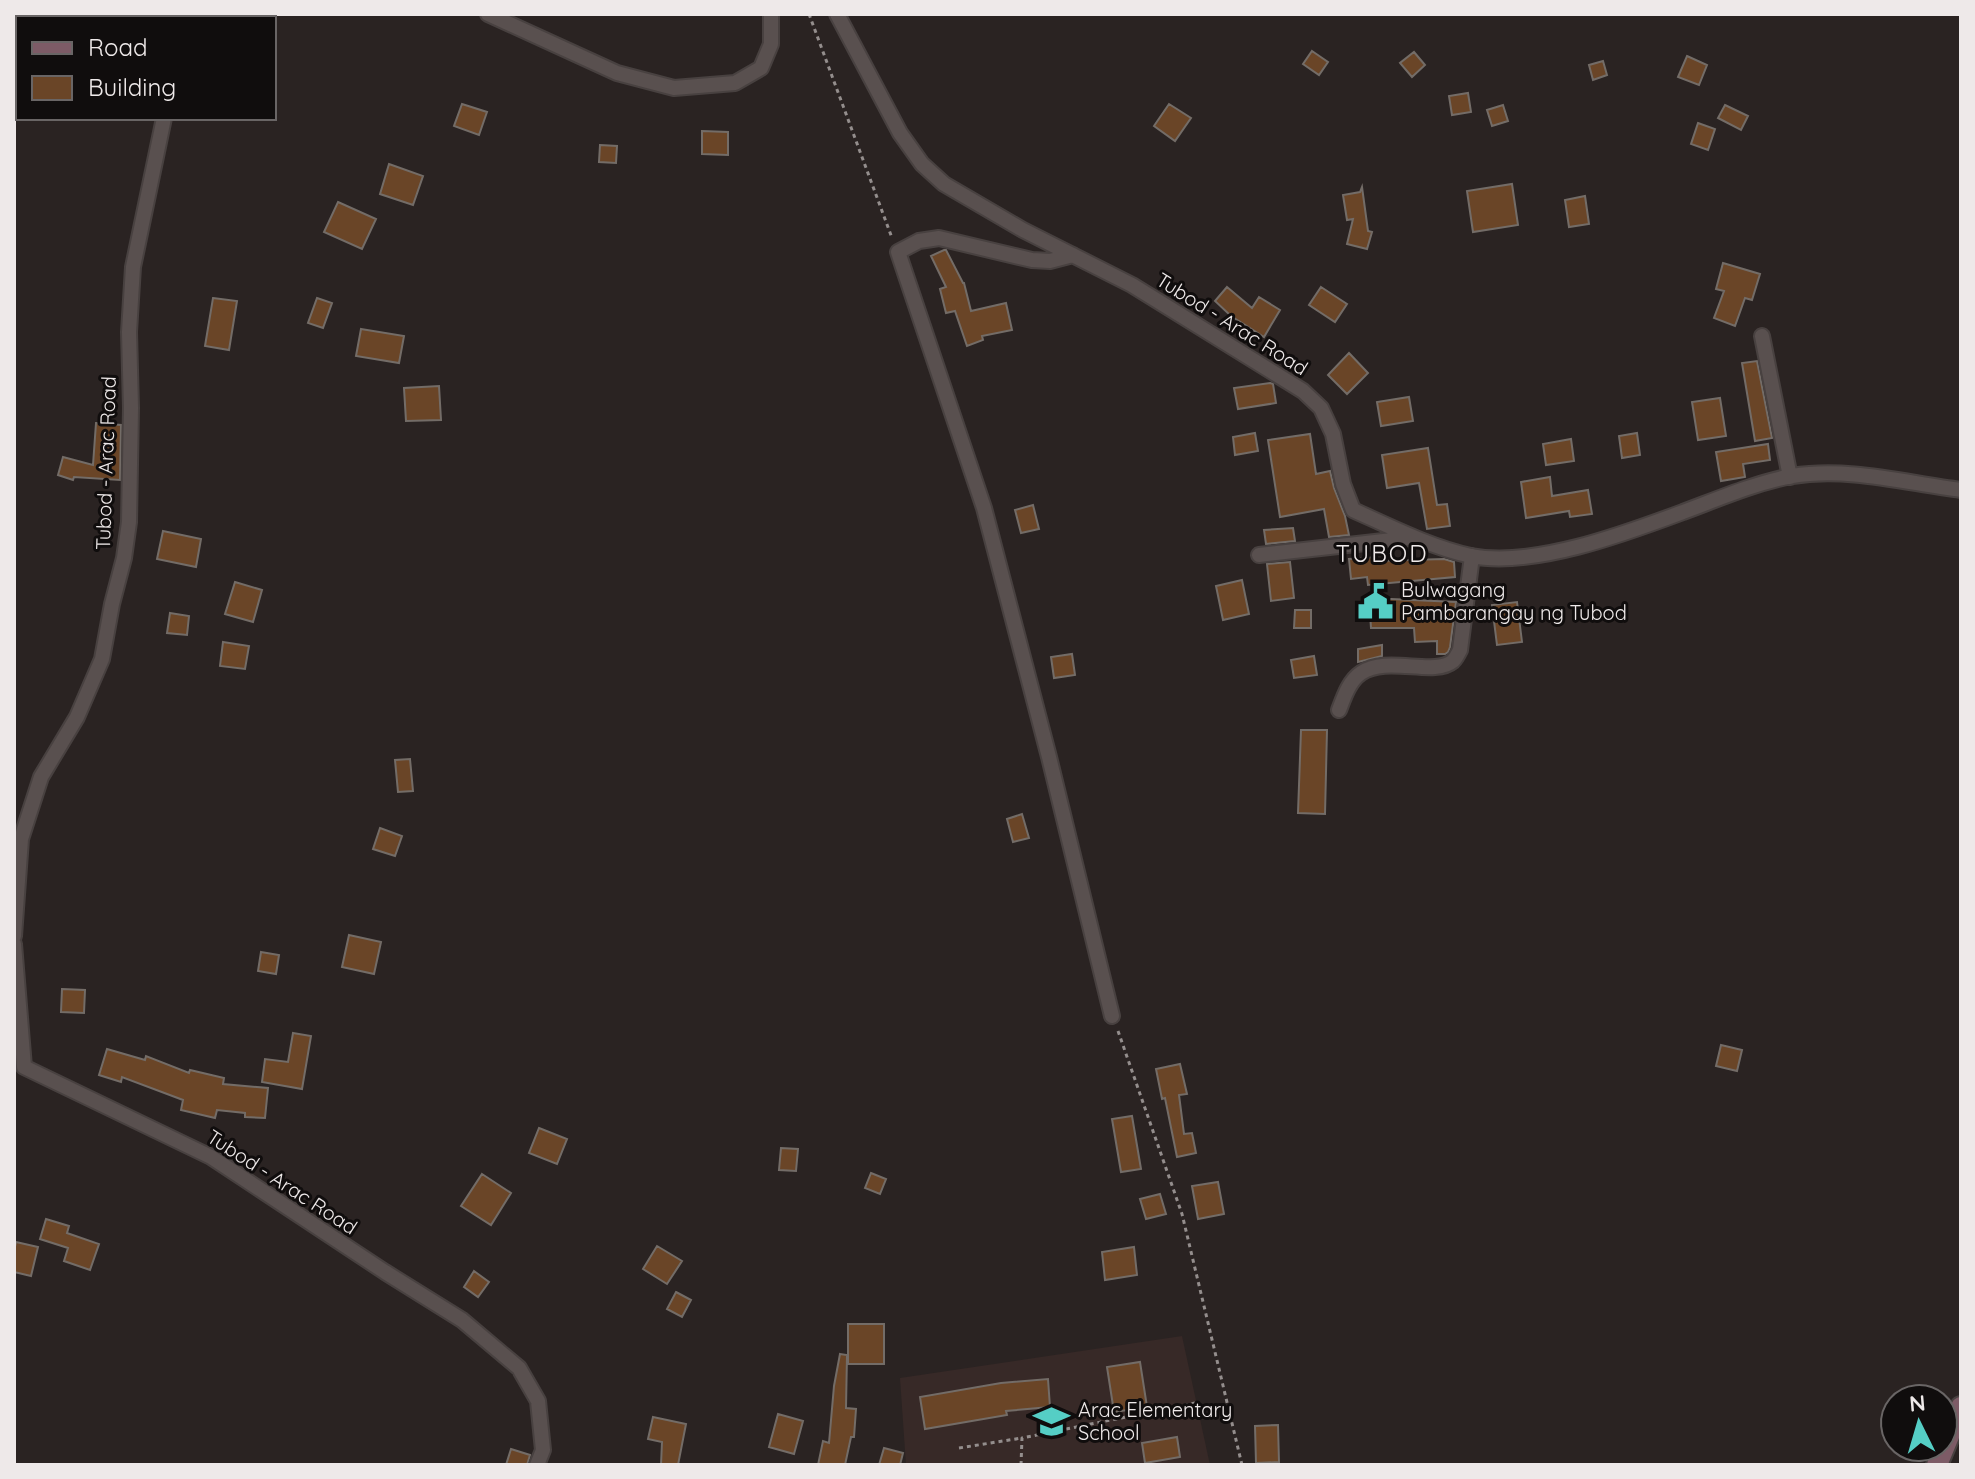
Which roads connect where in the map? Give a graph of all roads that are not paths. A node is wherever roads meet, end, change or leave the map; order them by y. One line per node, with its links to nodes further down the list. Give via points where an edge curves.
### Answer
1 (488, 14): 2 (street, via 617,73 674,88 735,83 761,68 771,44)
2 (771, 14)
3 (837, 14): 5 (street, Tubod - Arac Road, via 922,164 967,198)
4 (164, 120): 13 (street, Tubod - Arac Road, via 133,267 124,558 102,659 77,717 41,777 21,839)
5 (1073, 255): 9 (street, Tubod - Arac Road, via 1132,285 1303,391 1321,408 1333,434 1353,510); 15 (street, via 1032,260 939,238 898,252 984,508)
6 (1762, 336): 7 (street)
7 (1790, 477): 8 (street, Tubod - Arac Road, via 1852,474); 11 (street, Tubod - Arac Road, via 1567,549 1519,559)
8 (1961, 490)
9 (1413, 538): 10 (street); 11 (street, Tubod - Arac Road)
10 (1259, 555)
11 (1472, 556): 12 (street, via 1460,650 1452,662 1438,667 1385,664 1362,672 1348,687)
12 (1339, 710)
13 (14, 936)
14 (14, 944): 16 (street, Tubod - Arac Road)
15 (1112, 1016)
16 (19, 1072): 18 (street, Tubod - Arac Road, via 211,1157 462,1320 519,1368 538,1401 543,1450)
17 (1961, 1407): 19 (main road)
18 (537, 1465)
19 (1937, 1465)

